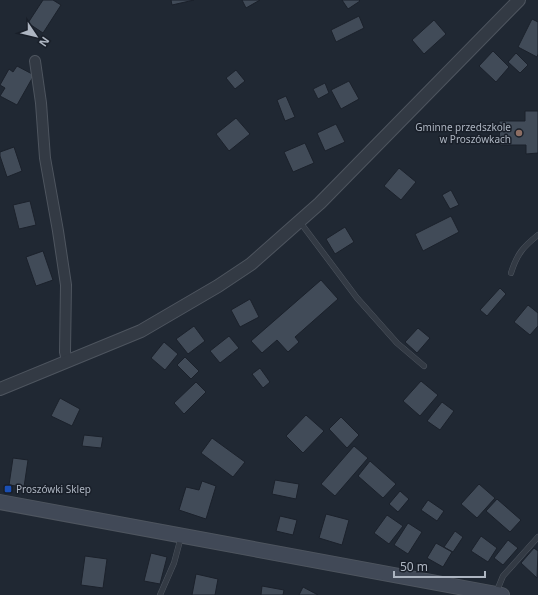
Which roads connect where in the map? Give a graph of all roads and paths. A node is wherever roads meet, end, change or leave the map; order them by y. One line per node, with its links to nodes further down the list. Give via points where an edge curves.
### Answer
1 (519, 0): 3 (street)
2 (35, 61): 6 (street, via 45,158 66,285)
3 (300, 222): 6 (street, via 251,264 186,306 141,331); 7 (lane, via 357,298 397,343)
4 (538, 235): 5 (lane, via 520,251)
5 (511, 273)
6 (67, 361): 8 (street)
7 (424, 366)
8 (0, 388)
9 (0, 502): 10 (main road)
10 (182, 536): 12 (main road); 13 (lane)
11 (538, 537): 12 (lane, via 503,576)
12 (499, 594)
13 (160, 595)

